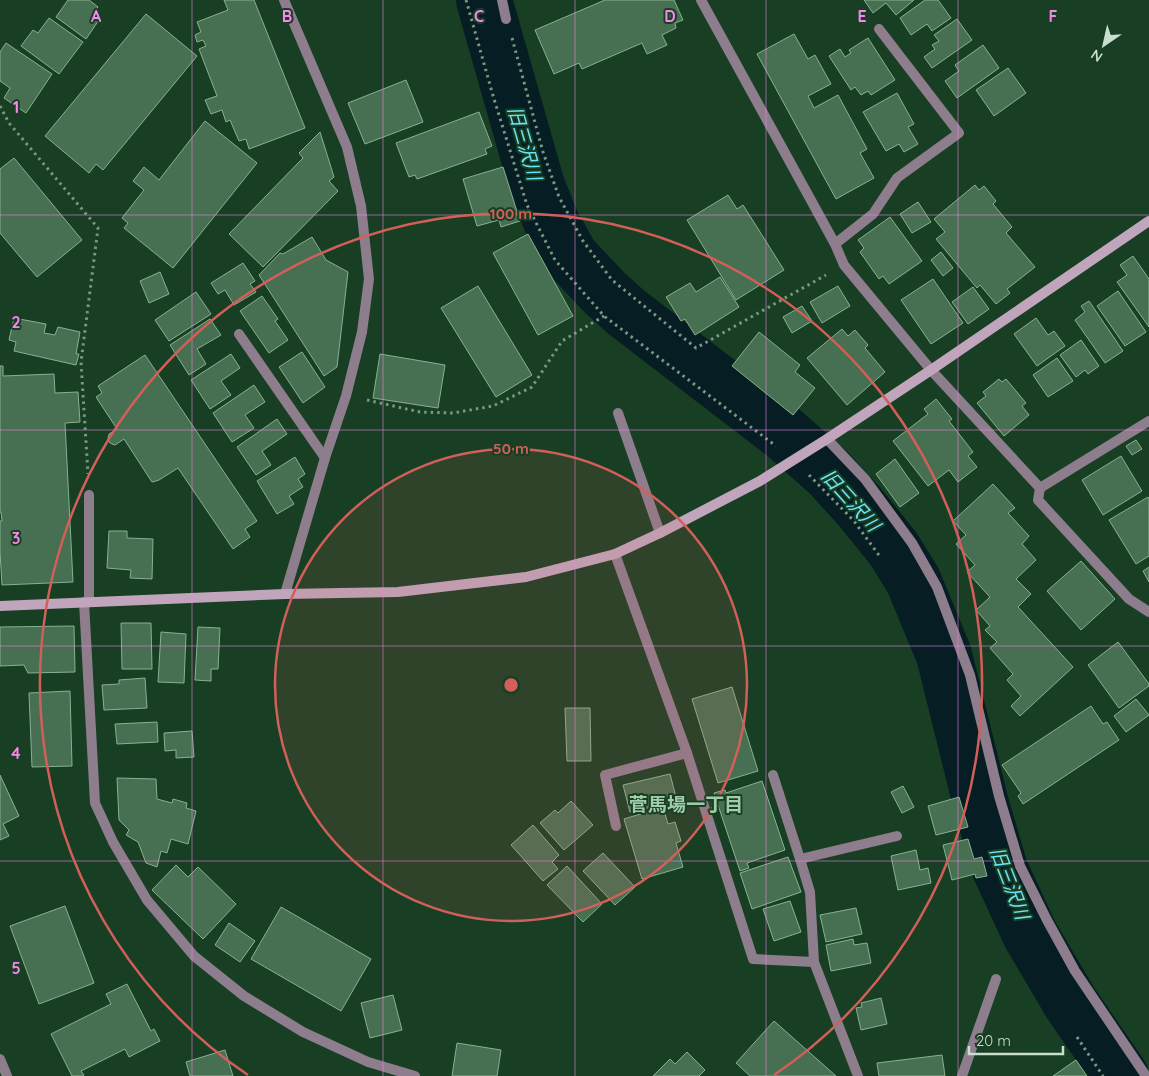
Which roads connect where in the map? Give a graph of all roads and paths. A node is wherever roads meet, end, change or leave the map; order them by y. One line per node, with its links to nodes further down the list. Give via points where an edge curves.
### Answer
1 (284, 0): 14 (street, via 347,147 361,206 369,279 362,332)
2 (466, 0): 11 (path, via 527,205 556,260)
3 (502, 0): 5 (street)
4 (701, 0): 9 (street)
5 (506, 18): 10 (path, via 543,152 559,197 583,241 612,280 696,348)
6 (879, 29): 9 (street, via 959,133 897,178 873,214)
7 (0, 106): 21 (path, via 9,123 98,228 81,362)
8 (1149, 221): 13 (street)
9 (835, 244): 10 (street)
10 (844, 265): 13 (street)
11 (604, 316): 14 (path, via 562,341 532,387 493,406 453,413 420,412); 19 (path)
12 (240, 334): 18 (street)
13 (931, 370): 17 (street); 20 (street)
14 (346, 396): 18 (street)
15 (618, 413): 22 (street)
16 (1149, 421): 20 (street)
17 (826, 439): 19 (street); 43 (street, via 865,479 912,543 937,587 970,675 999,796 1020,866 1075,971)
18 (325, 458): 25 (street)
19 (794, 460): 22 (street); 24 (path, via 854,521)
20 (1040, 488): 28 (street, via 1038,500 1129,599)
21 (89, 495): 26 (street)
22 (660, 533): 23 (street)
23 (614, 554): 25 (street, via 526,577 398,592); 29 (street)
24 (880, 558)
25 (284, 594): 26 (street)
26 (86, 602): 27 (street); 39 (street, via 95,803 113,842 147,900 194,956 244,996 303,1032 368,1062)
27 (0, 606)
28 (1149, 612)
29 (687, 753): 31 (street, via 604,775); 34 (street, via 753,959)
30 (773, 775): 33 (street)
31 (616, 826)
32 (897, 836): 33 (street)
33 (800, 859): 34 (street, via 810,892)
34 (814, 962): 40 (street)
35 (996, 979): 41 (street)
36 (1076, 1038): 42 (path)
37 (0, 1059): 38 (street)
38 (7, 1076)
39 (415, 1076)
40 (858, 1076)
41 (962, 1076)
42 (1104, 1076)
43 (1146, 1076)

